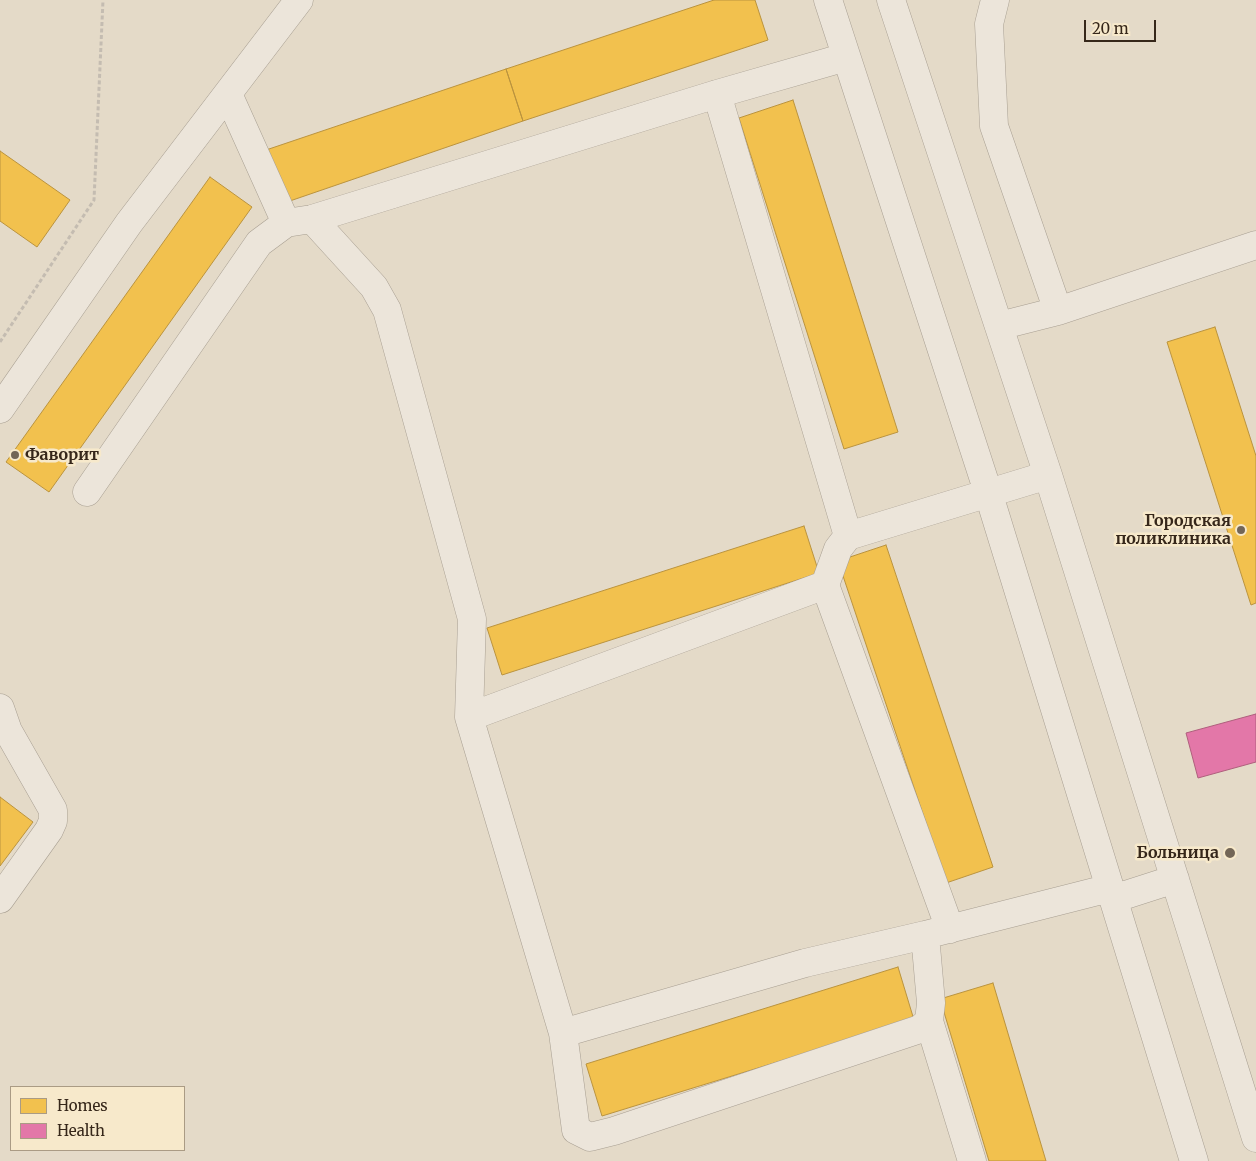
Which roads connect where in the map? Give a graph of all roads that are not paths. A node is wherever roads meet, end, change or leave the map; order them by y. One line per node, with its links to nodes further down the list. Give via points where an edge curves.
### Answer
1 (300, 0): 6 (street)
2 (828, 0): 5 (street)
3 (891, 0): 11 (street)
4 (995, 0): 10 (street, via 989,24 994,126)
5 (846, 56): 7 (street); 15 (street)
6 (228, 94): 8 (street); 12 (street, via 130,223)
7 (717, 94): 8 (street); 16 (street)
8 (299, 221): 14 (street, via 259,244); 19 (street, via 374,287 387,310 472,619)
9 (1256, 245): 10 (street)
10 (1058, 311): 11 (street)
11 (999, 326): 13 (street)
12 (0, 409)
13 (1048, 475): 15 (street); 20 (street)
14 (87, 492)
15 (989, 495): 16 (street); 21 (street)
16 (848, 536): 17 (street, via 838,549)
17 (825, 585): 19 (street); 23 (street)
18 (0, 708): 22 (street, via 8,731 53,810 50,830)
19 (469, 717): 25 (street)
20 (1175, 879): 21 (street); 26 (street)
21 (1111, 894): 23 (street); 28 (street)
22 (0, 899)
23 (937, 932): 24 (street); 25 (street, via 805,964)
24 (929, 1021): 25 (street, via 920,1029 590,1137 576,1130); 27 (street)
25 (564, 1033)
26 (1256, 1138)
27 (972, 1161)
28 (1194, 1161)

